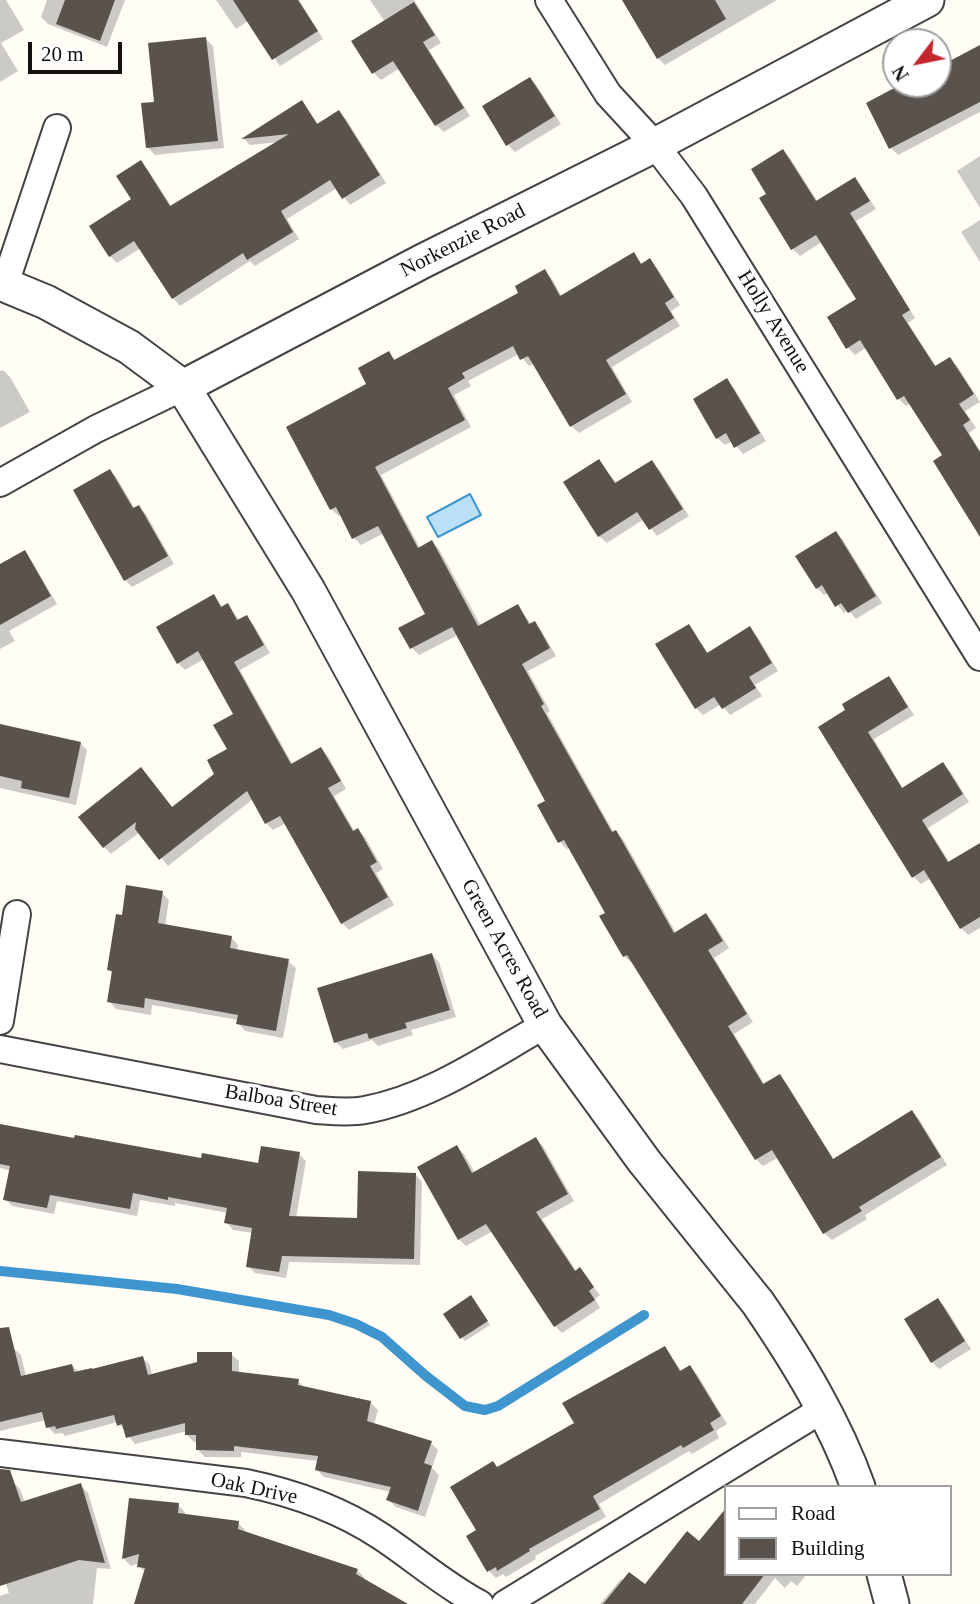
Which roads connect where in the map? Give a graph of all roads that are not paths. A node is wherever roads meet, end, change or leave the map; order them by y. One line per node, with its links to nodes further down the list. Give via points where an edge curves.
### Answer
1 (549, 0): 4 (street, Holly Avenue, via 608,94)
2 (927, 0): 4 (street, Norkenzie Road)
3 (57, 128): 5 (street)
4 (654, 145): 6 (street, Norkenzie Road); 8 (street, Holly Avenue, via 694,196)
5 (2, 284): 6 (street, via 129,347)
6 (183, 387): 7 (street, Norkenzie Road); 11 (street, Green Acres Road, via 308,590)
7 (0, 483)
8 (980, 657)
9 (17, 914): 10 (street)
10 (0, 1021)
11 (545, 1025): 12 (street, Balboa Street, via 425,1091 362,1111 316,1110); 13 (street, Green Acres Road, via 643,1161 758,1303)
12 (0, 1049)
13 (823, 1409): 15 (street, Green Acres Road); 18 (street)
14 (0, 1453): 17 (street, Oak Drive, via 278,1490 365,1526)
15 (857, 1485)
16 (885, 1576): 19 (street)
17 (480, 1604)
18 (505, 1604)
19 (892, 1604)

